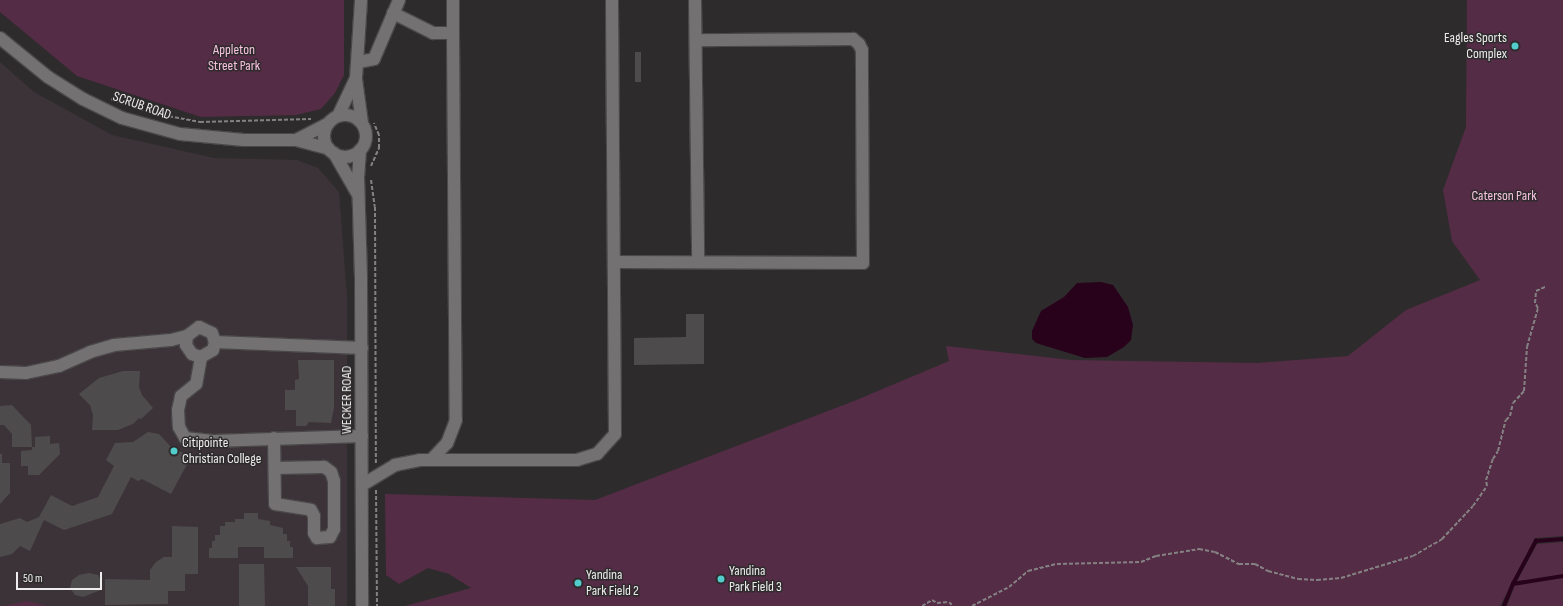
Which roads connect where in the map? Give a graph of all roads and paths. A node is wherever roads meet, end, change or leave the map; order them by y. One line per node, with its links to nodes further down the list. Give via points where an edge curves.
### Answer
1 (361, 0): 10 (street, WECKER ROAD)
2 (398, 0): 6 (street)
3 (453, 0): 7 (street)
4 (612, 0): 21 (street)
5 (695, 0): 9 (street)
6 (393, 13): 7 (street, via 433,33); 10 (street, via 374,59)
7 (453, 33): 31 (street, via 456,420 447,443)
8 (0, 38): 17 (street, SCRUB ROAD, via 48,77 83,99 122,118 180,134 244,140)
9 (696, 40): 22 (street); 22 (street, via 853,39 862,50 863,263)
10 (359, 62): 11 (street, WECKER ROAD)
11 (356, 78): 13 (street, WECKER ROAD); 15 (street, WECKER ROAD)
12 (105, 95): 14 (path, via 151,113 200,122)
13 (338, 116): 15 (street, via 351,116); 16 (street, WECKER ROAD)
14 (300, 119)
15 (362, 123): 18 (street, WECKER ROAD, via 366,137)
16 (328, 124): 17 (street, SCRUB ROAD); 19 (street, WECKER ROAD, via 324,137)
17 (296, 140): 19 (street, SCRUB ROAD)
18 (360, 150): 19 (street, via 348,156); 20 (street, WECKER ROAD)
19 (332, 151): 20 (street, WECKER ROAD)
20 (358, 194): 26 (street, WECKER ROAD)
21 (615, 262): 22 (street); 31 (street, via 615,434 597,454 577,460)
22 (698, 262)
23 (1545, 287): 37 (path, via 1536,291 1535,303 1538,308 1527,346 1524,391 1513,403 1510,416 1506,420 1496,458 1492,459 1486,480 1487,486 1473,506 1442,539 1413,556 1341,578 1317,580 1298,579 1268,571 1255,564 1239,564 1214,552 1199,549 1156,556 1141,562 1057,564 1028,571 1009,588)
24 (188, 336): 25 (street, via 194,329 204,328 212,333); 27 (street, via 188,350); 28 (street, via 114,345 90,352 59,366 26,373)
25 (215, 342): 26 (street); 27 (street, via 209,354)
26 (362, 348): 29 (street, WECKER ROAD)
27 (201, 357): 30 (street, via 196,384 181,396 178,410 178,427 185,438 213,441)
28 (0, 372)
29 (362, 436): 30 (street); 33 (street, WECKER ROAD)
30 (274, 438): 32 (street)
31 (431, 460): 33 (street, via 395,465)
32 (275, 468): 32 (street, via 324,467 332,472 334,530 330,537 317,538 311,510 275,504)
33 (362, 485): 34 (street, WECKER ROAD)
34 (362, 606)
35 (922, 606): 36 (path, via 932,600 937,603 949,602)
36 (953, 606)
37 (972, 606)

